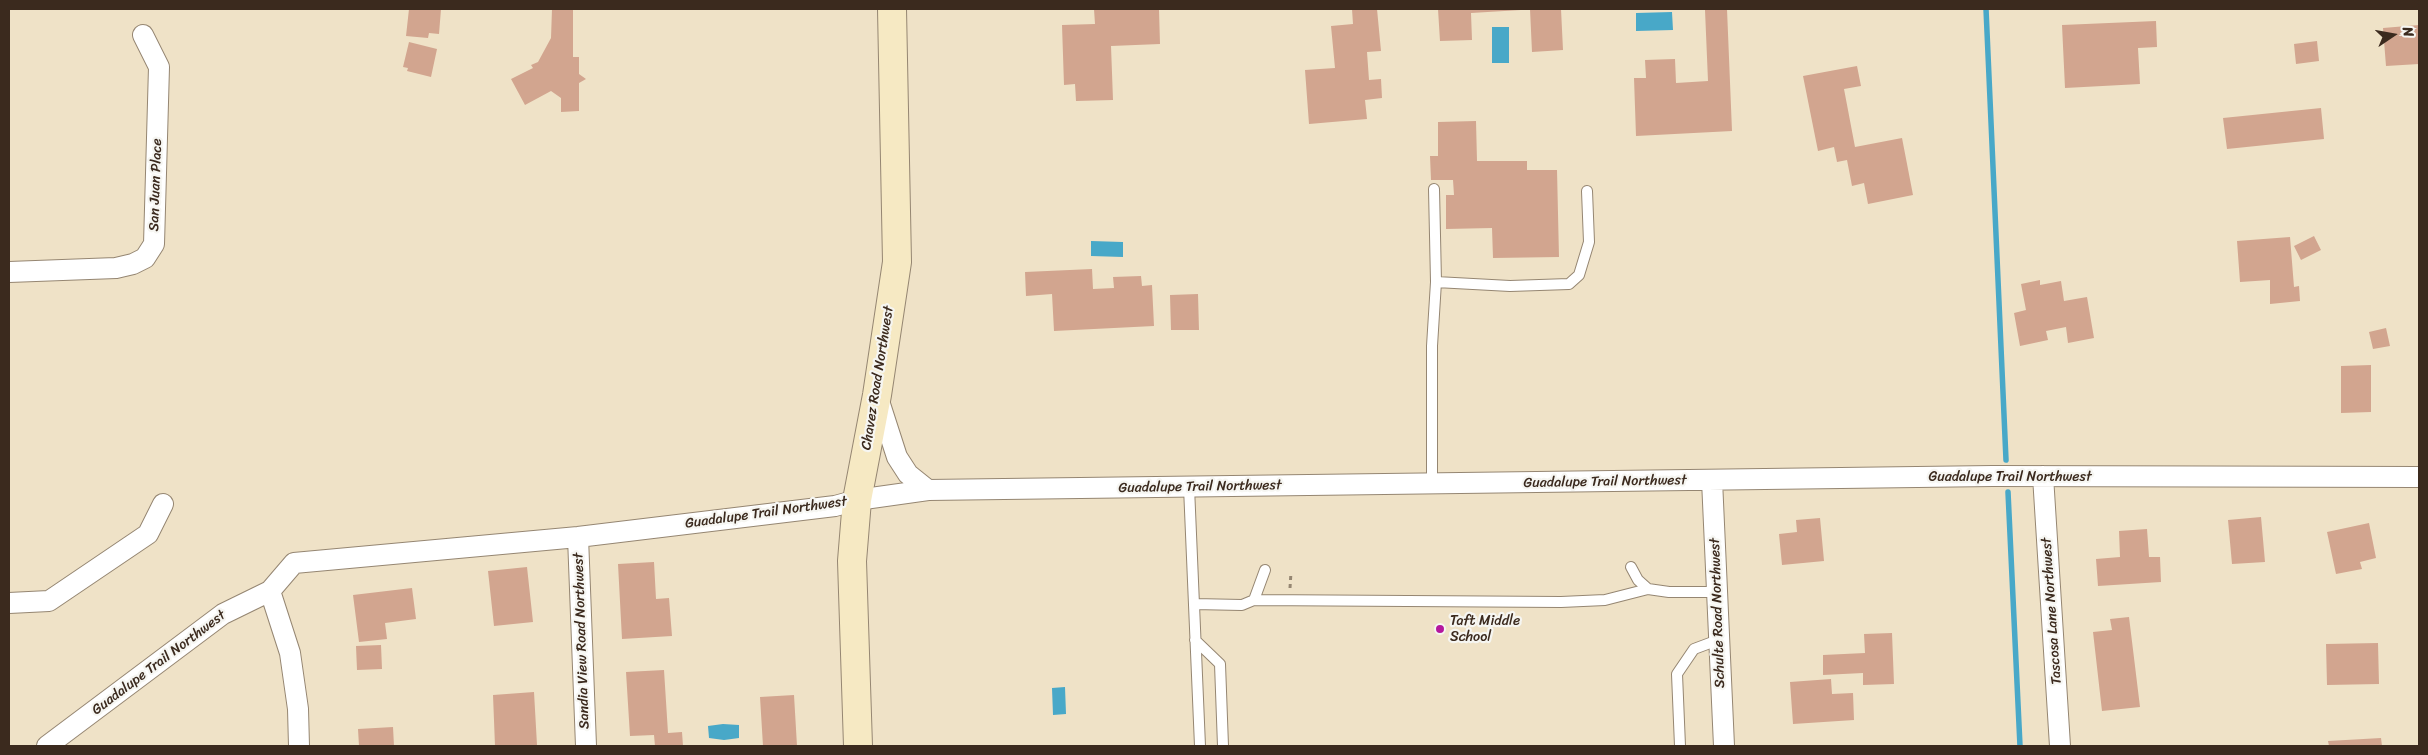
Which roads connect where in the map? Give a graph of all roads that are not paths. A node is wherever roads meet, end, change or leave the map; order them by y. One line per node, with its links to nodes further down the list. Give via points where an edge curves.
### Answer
1 (892, 9): 7 (street, Chavez Road Northwest, via 897,262)
2 (143, 35): 5 (street, San Juan Place, via 159,67 154,244 145,258 116,268)
3 (1434, 189): 6 (lane)
4 (1587, 191): 6 (lane, via 1590,242 1579,275 1569,284 1510,286)
5 (9, 272)
6 (1436, 282): 11 (lane, via 1432,346)
7 (877, 395): 13 (street, via 897,456 908,474); 14 (street, Chavez Road Northwest)
8 (2044, 476): 9 (street, Guadalupe Trail Northwest); 10 (street, Guadalupe Trail Northwest); 35 (street, Tascosa Lane Northwest)
9 (2419, 477)
10 (1712, 480): 11 (street, Guadalupe Trail Northwest); 21 (street, Schulte Road Northwest)
11 (1432, 484): 12 (street, Guadalupe Trail Northwest)
12 (1189, 487): 13 (street, Guadalupe Trail Northwest); 24 (lane)
13 (928, 490): 14 (street, Guadalupe Trail Northwest)
14 (857, 500): 16 (street, Guadalupe Trail Northwest, via 836,506); 30 (street, Chavez Road Northwest, via 852,560)
15 (163, 504): 23 (street, via 148,534 49,601)
16 (578, 537): 20 (street, Guadalupe Trail Northwest, via 294,563); 29 (street, Sandia View Road Northwest)
17 (1631, 567): 19 (lane)
18 (1265, 570): 22 (lane)
19 (1648, 589): 21 (lane); 22 (lane, via 1605,600 1561,602)
20 (270, 591): 27 (street, Guadalupe Trail Northwest, via 223,614); 28 (street, via 290,654 298,709)
21 (1717, 592): 26 (street, Schulte Road Northwest)
22 (1254, 600): 24 (lane, via 1242,605)
23 (9, 603)
24 (1194, 604): 25 (lane)
25 (1195, 640): 31 (lane); 32 (lane, via 1220,664)
26 (1718, 640): 33 (lane, via 1694,648 1677,674); 34 (street, Schulte Road Northwest)
27 (47, 746)
28 (299, 746)
29 (586, 746)
30 (858, 746)
31 (1200, 746)
32 (1223, 746)
33 (1680, 746)
34 (1724, 746)
35 (2060, 746)

